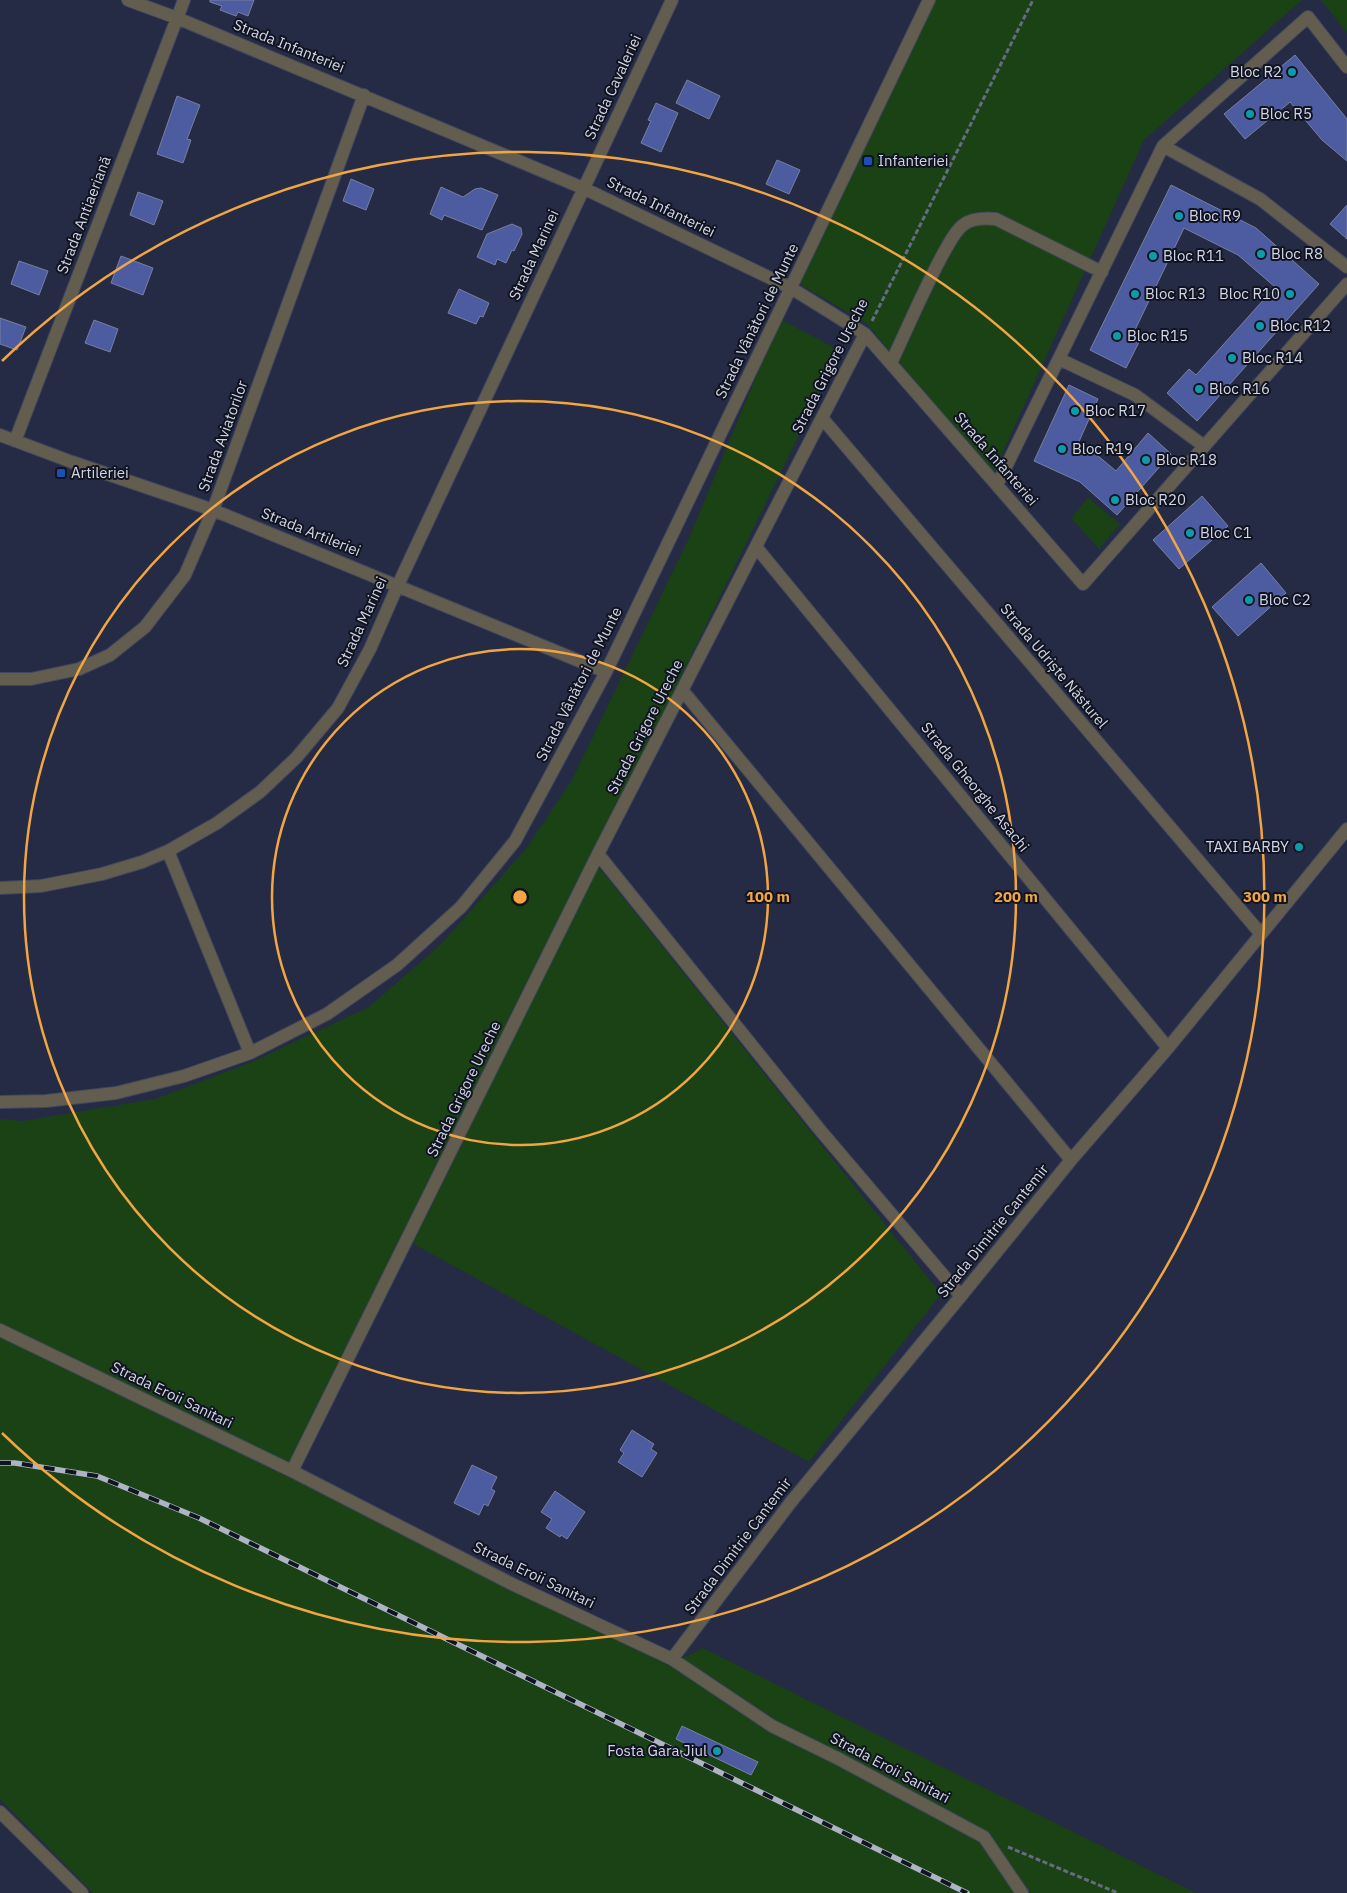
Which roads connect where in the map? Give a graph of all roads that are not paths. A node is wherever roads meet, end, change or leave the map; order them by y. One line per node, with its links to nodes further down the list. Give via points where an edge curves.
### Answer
1 (128, 0): 5 (street, Strada Infanteriei)
2 (184, 0): 5 (street, Strada Antiaeriană)
3 (672, 0): 9 (street, Strada Cavaleriei)
4 (929, 0): 13 (street, Strada Vânători de Munte)
5 (177, 18): 7 (street, Strada Infanteriei); 19 (street, Strada Antiaeriană)
6 (1347, 66): 8 (street, via 1308,17)
7 (364, 95): 9 (street, Strada Infanteriei); 22 (street, Strada Aviatorilor)
8 (1163, 146): 10 (street, via 1260,199); 11 (street)
9 (583, 188): 13 (street, Strada Infanteriei); 24 (street, Strada Marinei)
10 (1347, 268)
11 (1102, 272): 15 (street); 16 (street, via 996,219 972,220 962,225 953,236)
12 (1347, 284): 20 (street)
13 (791, 288): 14 (street, Strada Infanteriei); 25 (street, Strada Vânători de Munte)
14 (866, 334): 16 (street, Strada Infanteriei); 17 (street, Strada Grigore Ureche)
15 (1059, 359): 20 (street, via 1134,395); 21 (street)
16 (891, 363): 21 (street, Strada Infanteriei)
17 (822, 418): 23 (street, Strada Grigore Ureche); 32 (street, Strada Udriște Năsturel)
18 (0, 435): 19 (street, Strada Artileriei)
19 (15, 441): 22 (street, Strada Artileriei)
20 (1204, 446): 21 (street, Strada Infanteriei, via 1084,584)
21 (997, 485)
22 (213, 510): 24 (street, Strada Artileriei); 26 (street, Strada Aviatorilor, via 185,575 145,627 110,655 80,669 31,679)
23 (756, 547): 27 (street, Strada Grigore Ureche); 33 (street, Strada Gheorghe Asachi)
24 (398, 585): 25 (street, Strada Artileriei); 29 (street, Strada Marinei, via 370,649 338,708 296,758 260,792 217,823)
25 (606, 672): 34 (street, Strada Vânători de Munte, via 515,841 460,907 390,971 327,1014)
26 (0, 679)
27 (682, 690): 30 (street, Strada Grigore Ureche); 36 (street)
28 (1347, 829): 32 (street, Strada Dimitrie Cantemir)
29 (168, 851): 31 (street, Strada Marinei, via 102,874 41,886); 34 (street)
30 (598, 854): 37 (street, via 820,1130); 39 (street, Strada Grigore Ureche)
31 (0, 888)
32 (1262, 934): 33 (street, Strada Dimitrie Cantemir)
33 (1168, 1048): 36 (street, Strada Dimitrie Cantemir)
34 (250, 1053): 35 (street, Strada Vânători de Munte, via 184,1076 116,1093 46,1101)
35 (0, 1102)
36 (1071, 1160): 37 (street, Strada Dimitrie Cantemir)
37 (961, 1296): 40 (street, Strada Dimitrie Cantemir, via 791,1502)
38 (0, 1330): 39 (street, Strada Eroii Sanitari)
39 (292, 1471): 40 (street, Strada Eroii Sanitari, via 512,1584)
40 (672, 1659): 43 (street, Strada Eroii Sanitari, via 772,1726 984,1837)
41 (0, 1812): 42 (street)
42 (82, 1893)
43 (1022, 1893)

